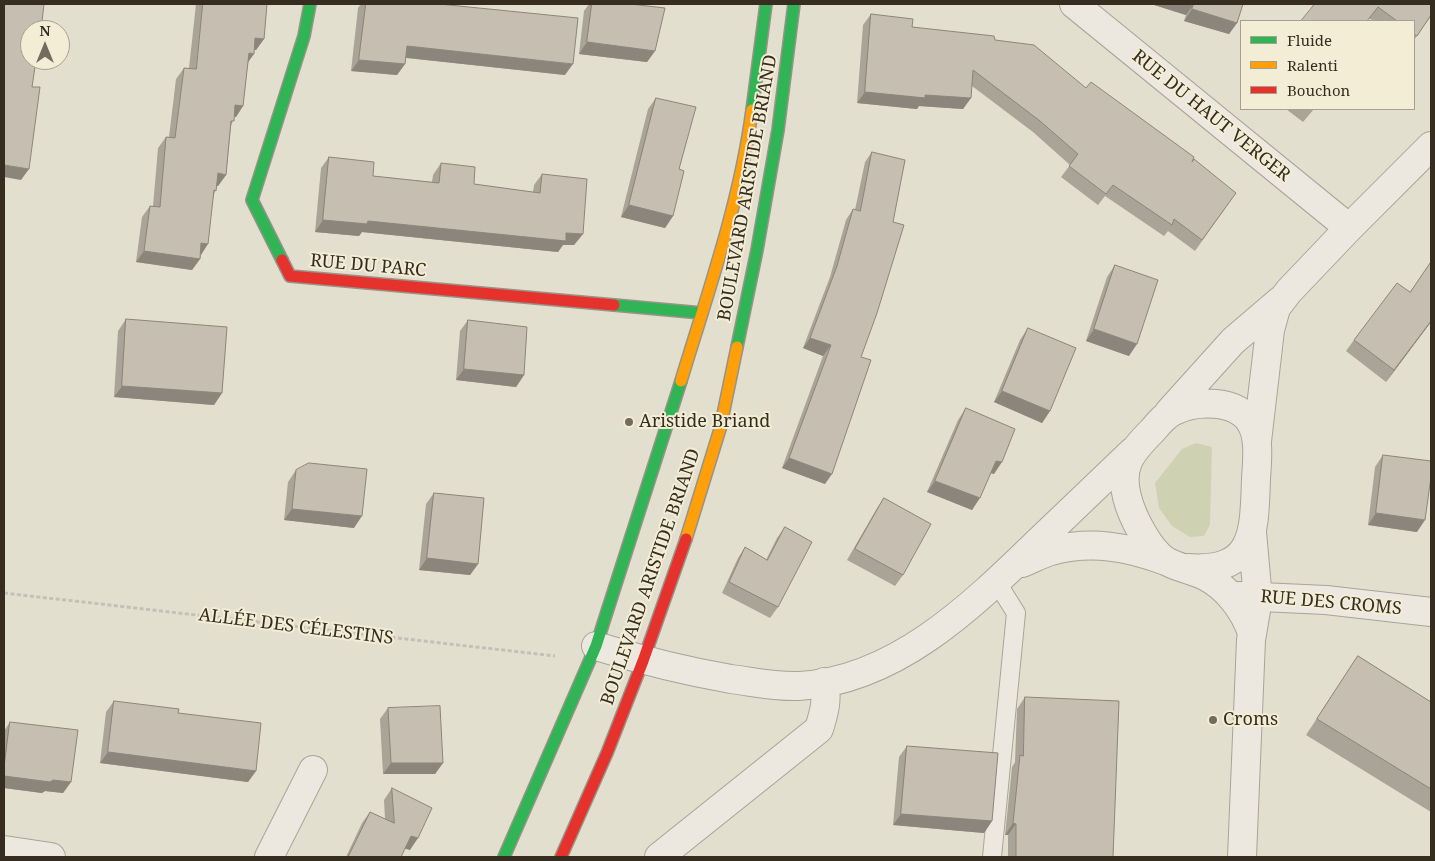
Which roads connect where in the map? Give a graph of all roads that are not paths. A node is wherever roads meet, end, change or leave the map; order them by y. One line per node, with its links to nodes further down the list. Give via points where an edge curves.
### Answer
1 (310, 4): 8 (main road, RUE DU PARC, via 304,36 252,200 290,276)
2 (766, 4): 8 (main road, BOULEVARD ARISTIDE BRIAND, via 738,185)
3 (794, 4): 20 (main road, BOULEVARD ARISTIDE BRIAND, via 789,55 757,250 720,430 691,526)
4 (1074, 4): 6 (street, RUE DU HAUT VERGER)
5 (1431, 146): 6 (street)
6 (1349, 228): 7 (street)
7 (1282, 299): 9 (street, via 1233,341); 10 (street, via 1270,330)
8 (702, 313): 19 (main road, BOULEVARD ARISTIDE BRIAND)
9 (1163, 418): 10 (street, via 1192,405 1220,404 1248,418); 11 (street)
10 (1256, 447): 12 (street)
11 (1132, 452): 13 (street, via 1125,477 1131,510 1150,543); 14 (street)
12 (1252, 532): 13 (street, via 1240,555 1226,563 1210,568); 16 (street)
13 (1176, 565): 14 (street, via 1126,548 1086,546 1051,551); 15 (street, via 1213,581)
14 (1005, 573): 21 (street, via 921,642 888,661); 29 (lane, via 1016,613)
15 (1230, 596): 16 (street, RUE DES CROMS); 18 (street)
16 (1258, 596): 17 (street, RUE DES CROMS); 18 (street)
17 (1431, 612)
18 (1252, 633): 30 (street)
19 (592, 656): 20 (street); 26 (main road, BOULEVARD ARISTIDE BRIAND)
20 (643, 661): 21 (street, via 774,686); 27 (main road, BOULEVARD ARISTIDE BRIAND)
21 (824, 682): 28 (street, via 825,712 819,729)
22 (313, 770): 25 (street)
23 (4, 850): 24 (street)
24 (50, 857)
25 (269, 857)
26 (504, 857)
27 (561, 857)
28 (658, 857)
29 (992, 857)
30 (1242, 857)

